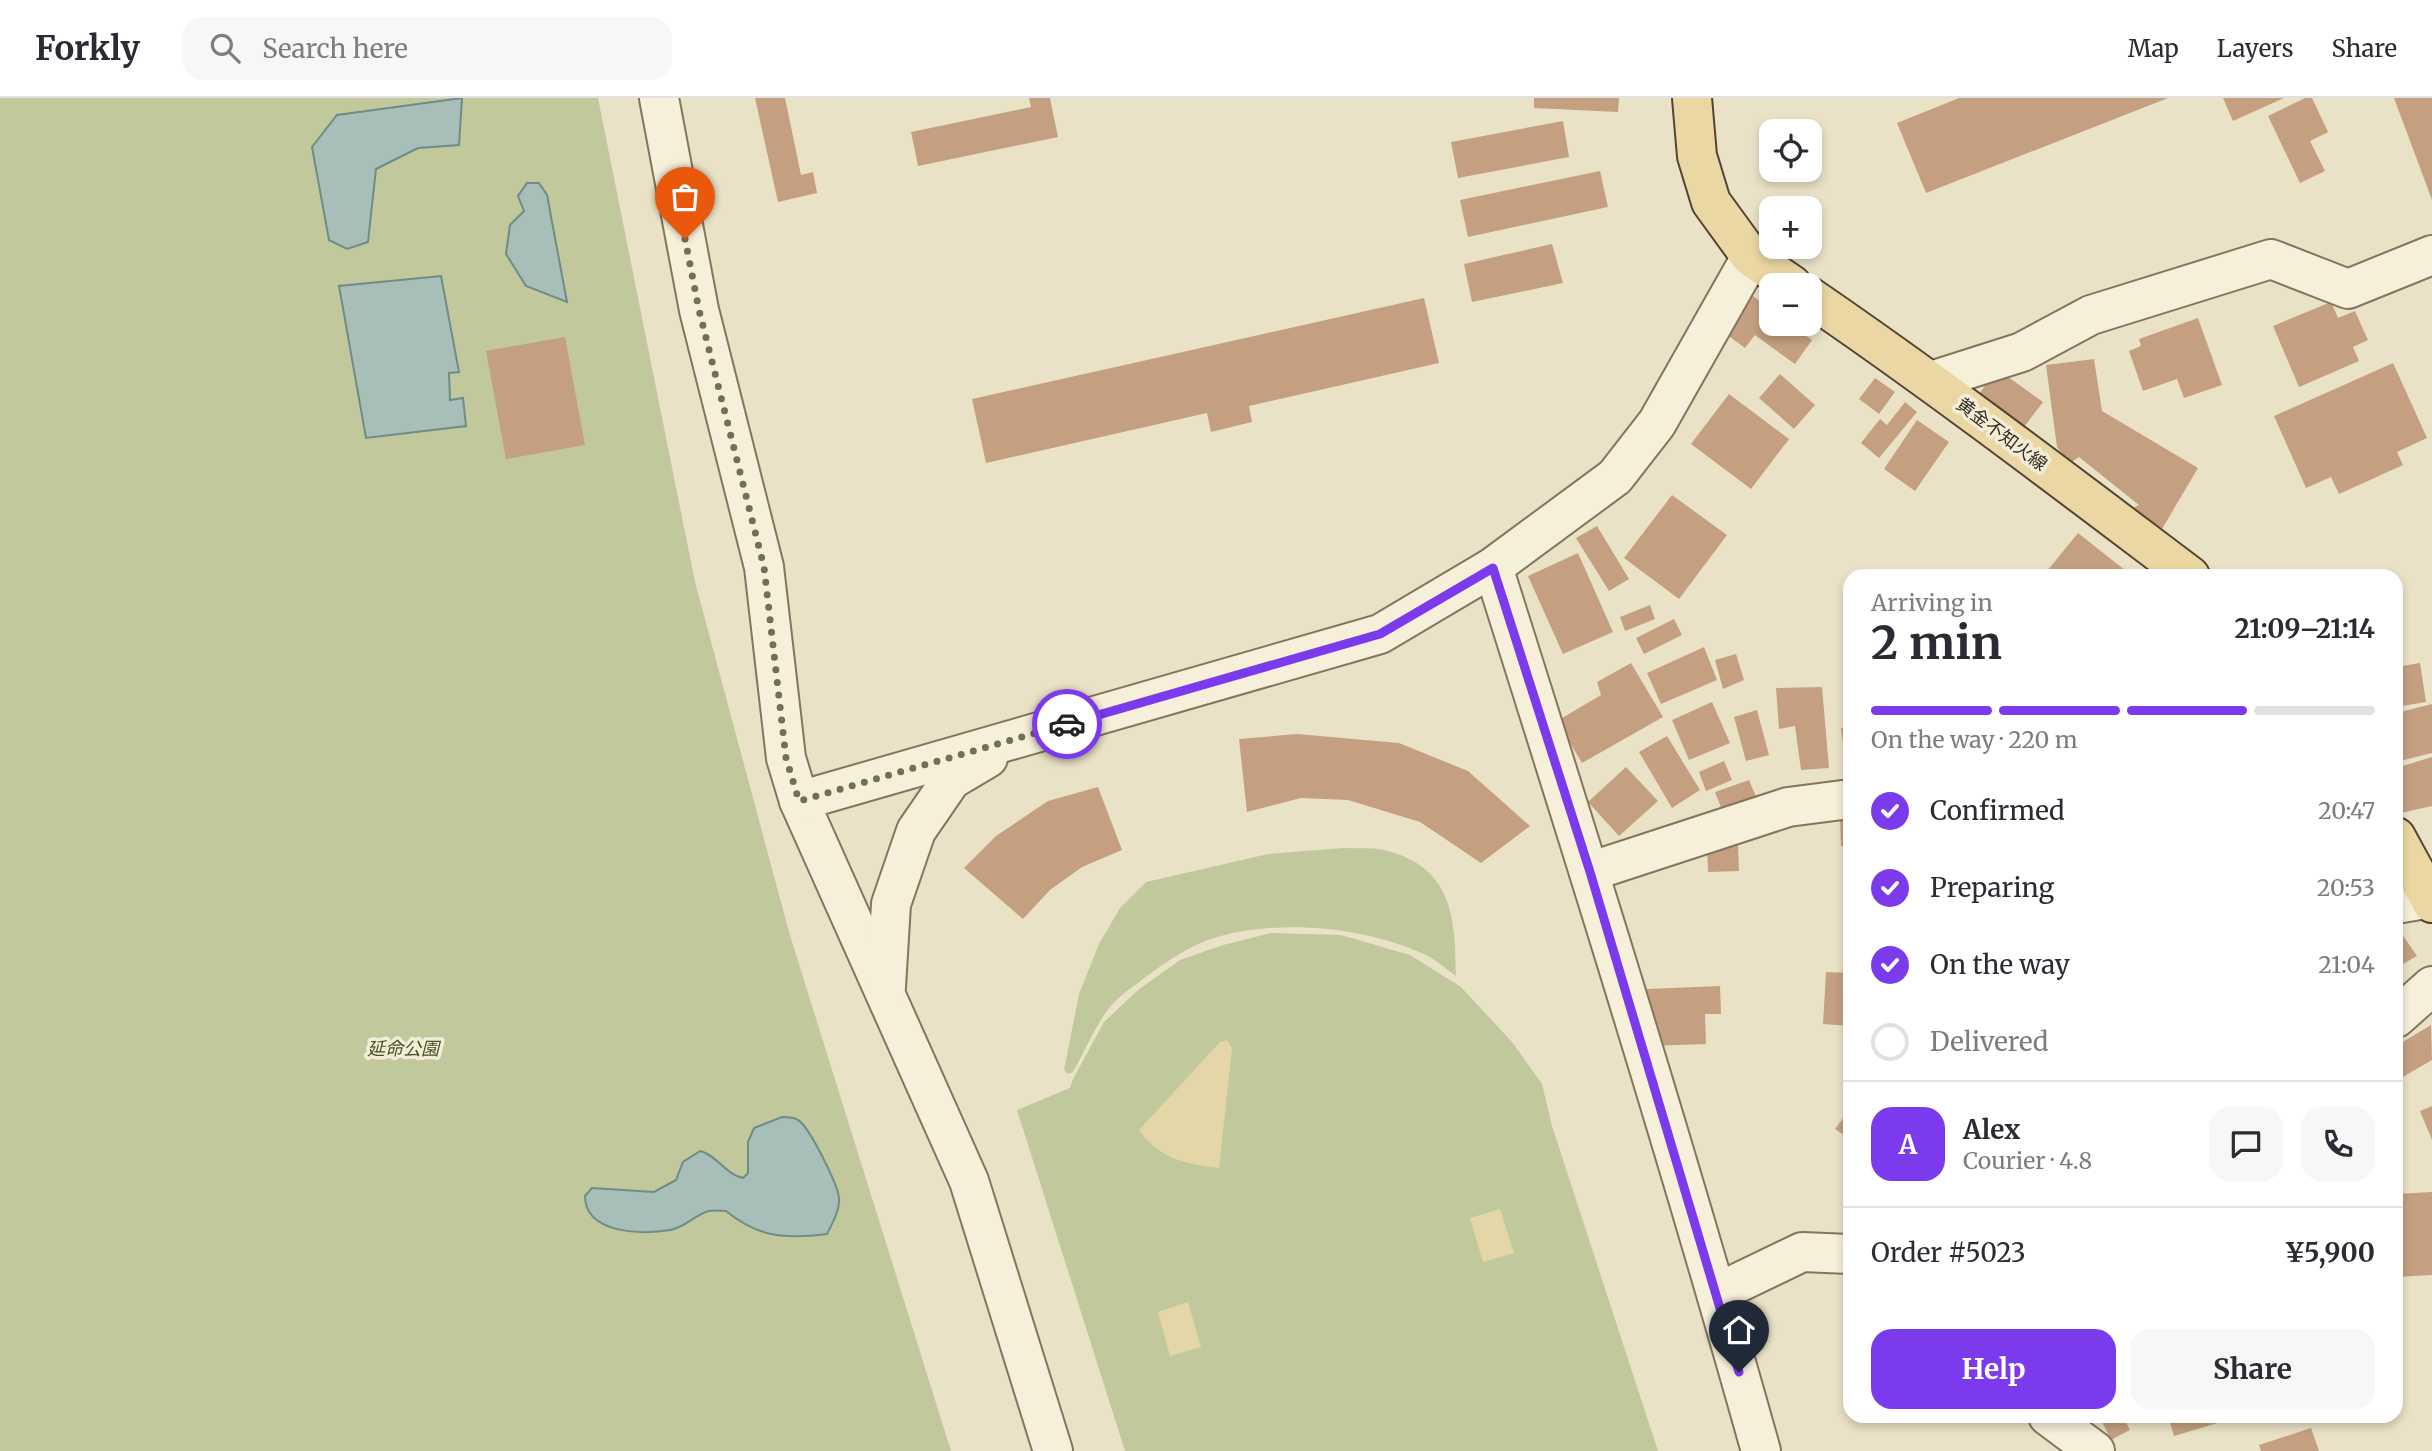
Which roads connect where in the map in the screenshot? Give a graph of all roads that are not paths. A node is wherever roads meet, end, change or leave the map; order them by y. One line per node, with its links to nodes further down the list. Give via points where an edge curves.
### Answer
1 (659, 98): 12 (street, via 699,310 764,567 786,758)
2 (1692, 98): 4 (main road, via 1697,156 1711,202)
3 (2432, 256): 7 (street, via 2348,289 2271,259 2091,314 2022,352)
4 (1751, 257): 5 (main road); 8 (street, via 1657,423 1615,477)
5 (1774, 273)
6 (1822, 305): 7 (main road, 黄金不知火線)
7 (1931, 381): 9 (main road, 黄金不知火線)
8 (1493, 568): 10 (street, via 1380,634); 14 (street)
9 (2181, 569)
10 (1026, 736): 12 (street); 17 (street, via 951,780 916,831 891,904)
11 (1843, 800): 14 (street, via 1788,807)
12 (799, 801): 17 (street)
13 (2403, 854): 15 (main road)
14 (1590, 872): 20 (street)
15 (2422, 901)
16 (2432, 986): 18 (street)
17 (886, 994): 22 (street, via 969,1181)
18 (2403, 1012)
19 (1843, 1254): 20 (street, via 1802,1252)
20 (1717, 1293): 23 (street)
21 (2057, 1423): 24 (street)
22 (1053, 1451)
23 (1761, 1451)
24 (2095, 1451)

